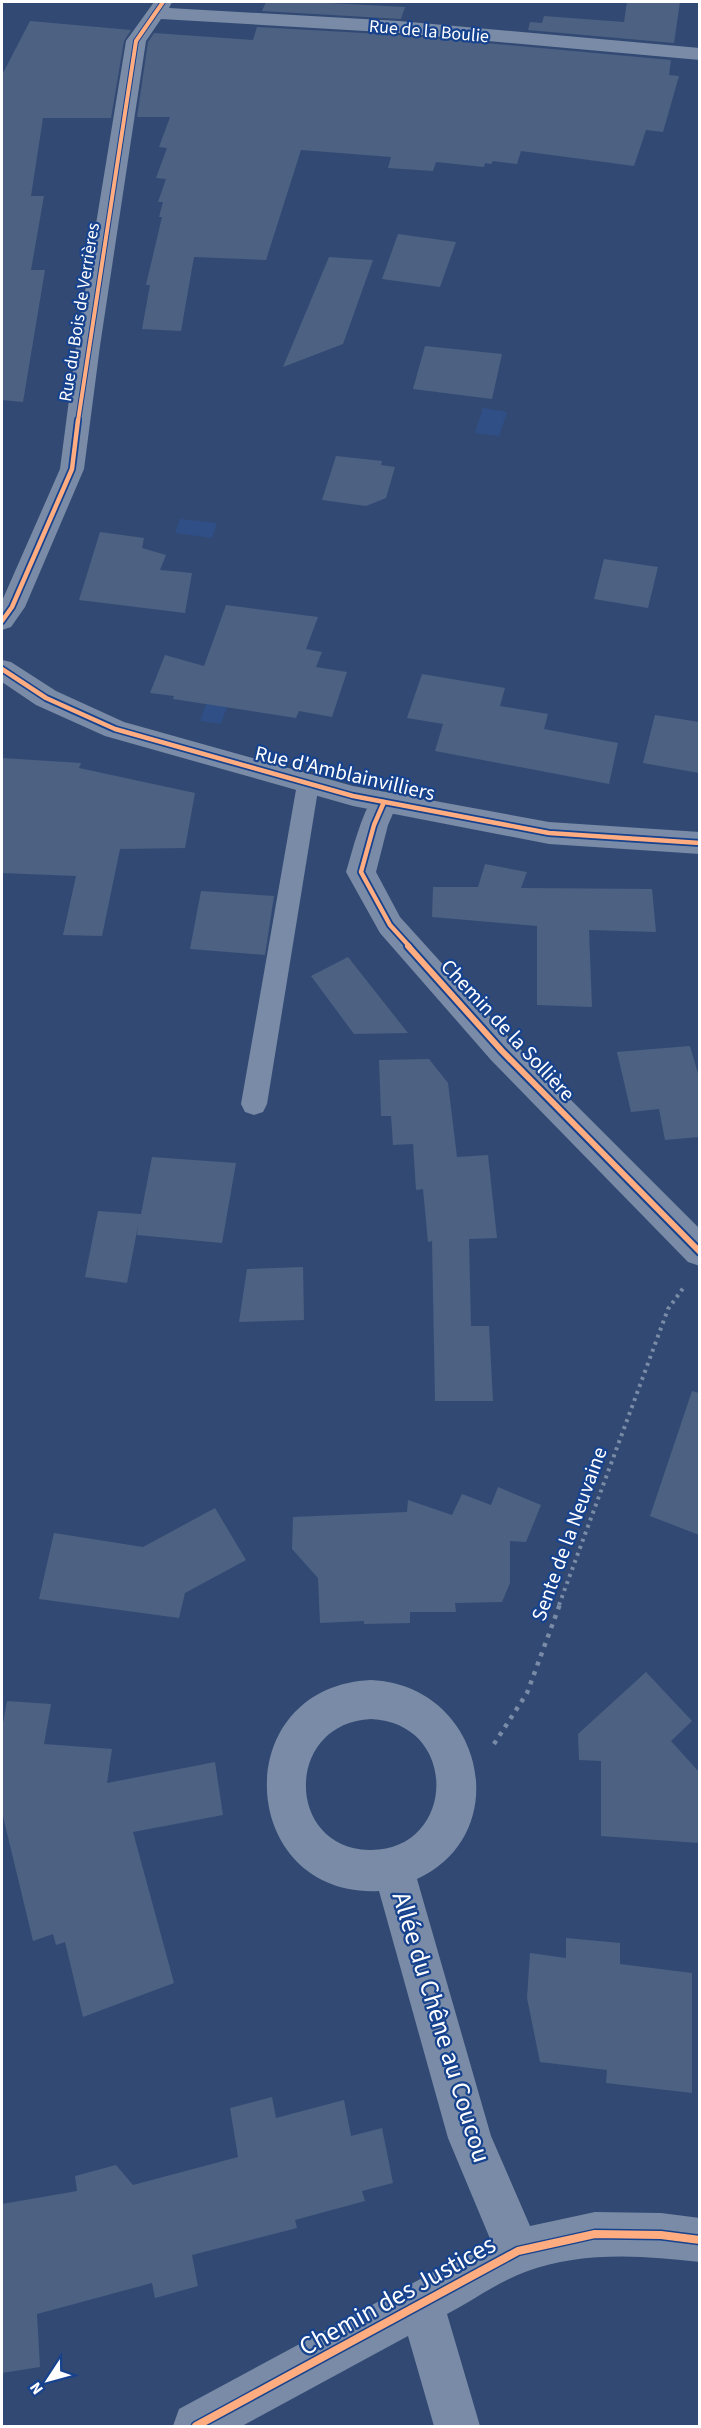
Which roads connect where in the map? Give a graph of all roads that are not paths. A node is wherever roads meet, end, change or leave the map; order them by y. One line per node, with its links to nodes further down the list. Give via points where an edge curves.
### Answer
1 (160, 7): 2 (street, Rue de la Boulie); 3 (street, Rue du Bois de Verrières, via 136,41 72,469 12,607)
2 (699, 54)
3 (2, 621)
4 (2, 669): 5 (street, Rue d'Amblainvilliers, via 46,698 115,729)
5 (308, 783): 6 (street, Rue d'Amblainvilliers); 8 (lane)
6 (384, 802): 7 (street, Rue d'Amblainvilliers, via 549,833); 9 (street, Chemin de la Sollière, via 361,872 390,925 502,1051)
7 (699, 843)
8 (254, 1104)
9 (699, 1251)
10 (394, 1870): 10 (street, Allée du Chêne au Coucou, via 421,1857 441,1835 454,1808 457,1782 452,1758 441,1735 424,1717 403,1704 355,1699 332,1707 298,1741 289,1764 286,1790 291,1815 321,1856 343,1868 369,1873); 12 (street, Allée du Chêne au Coucou, via 470,2138)
11 (699, 2240): 12 (street, Chemin des Justices, via 595,2234)
12 (518, 2251): 13 (street, Chemin des Justices)
13 (421, 2303): 14 (street, Chemin des Justices); 15 (street)
14 (196, 2427)
15 (457, 2427)

